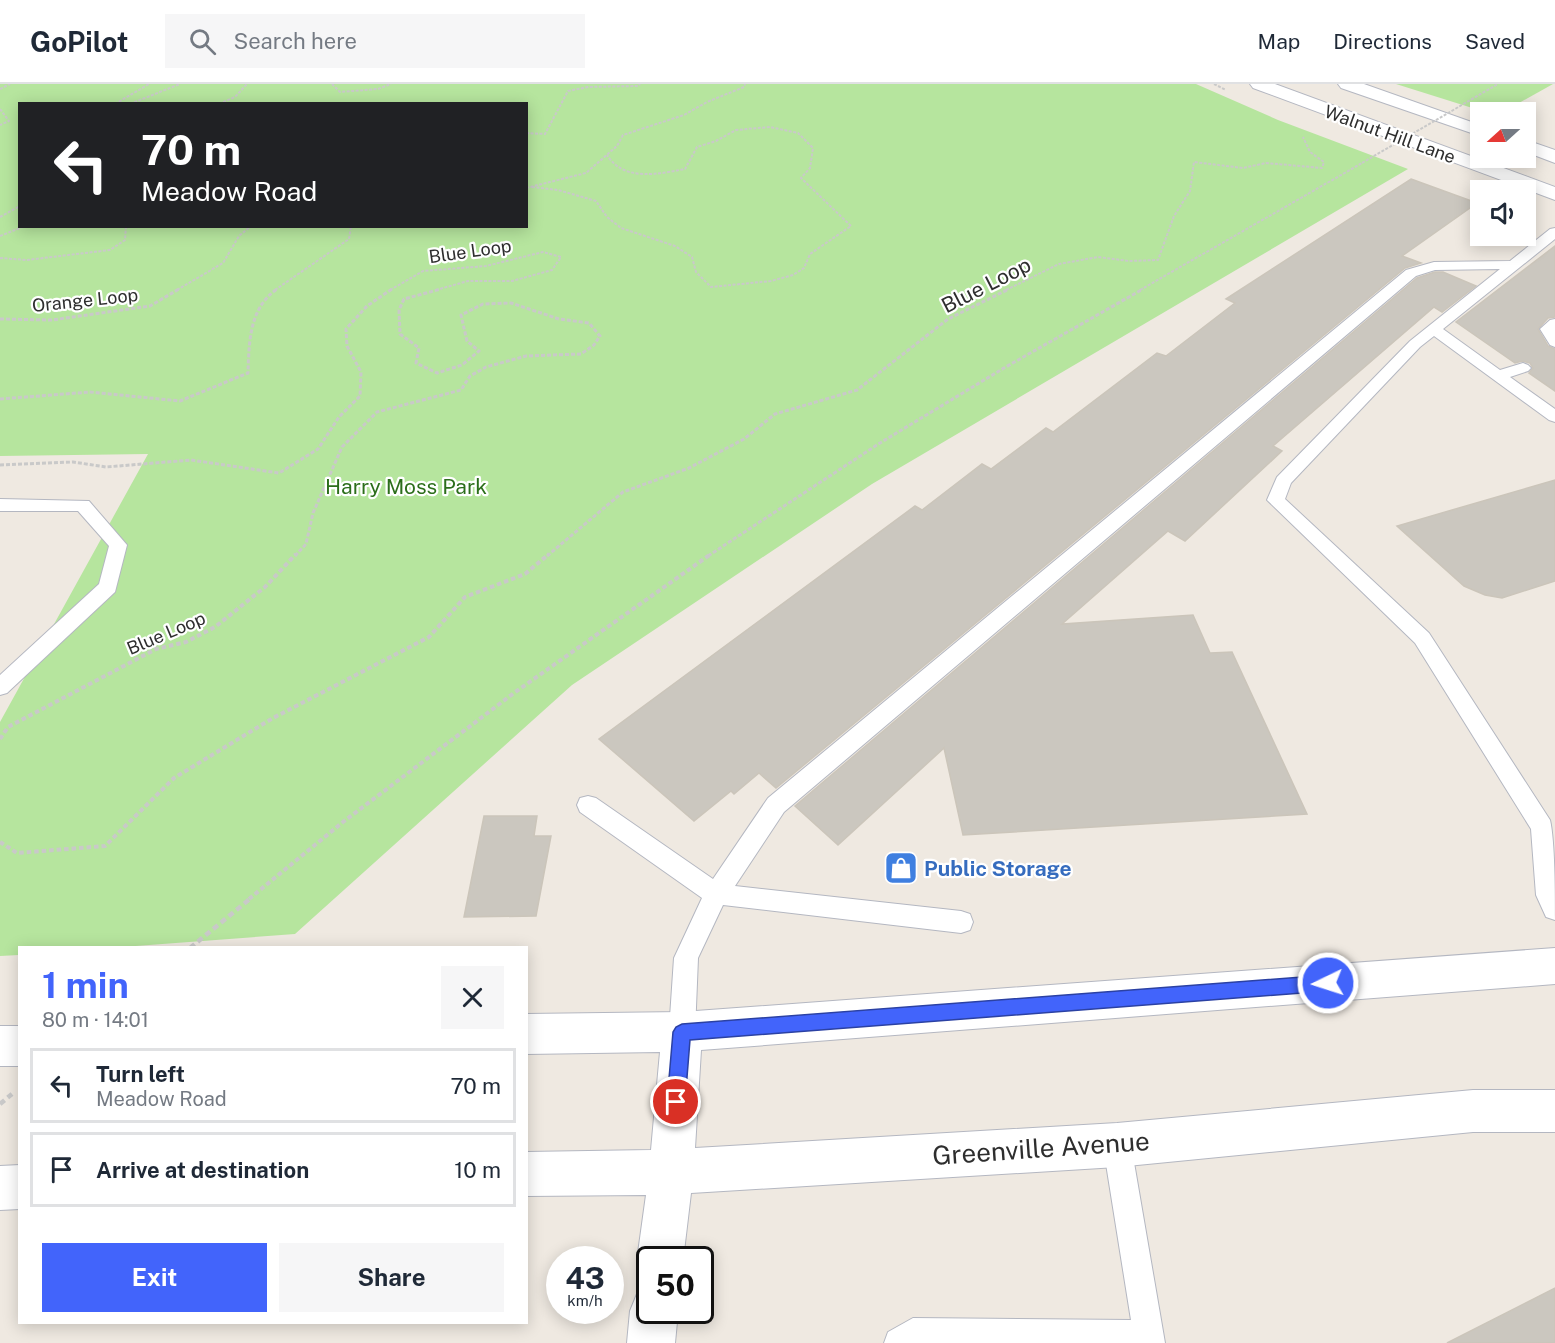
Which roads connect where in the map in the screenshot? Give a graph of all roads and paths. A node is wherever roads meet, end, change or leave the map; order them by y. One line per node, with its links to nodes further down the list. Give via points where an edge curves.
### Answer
1 (10, 84): 13 (path)
2 (149, 84): 15 (path)
3 (180, 84): 16 (path)
4 (247, 84): 17 (path)
5 (332, 84): 6 (path, via 340,92)
6 (391, 84)
7 (640, 84): 21 (path, via 568,91 545,134)
8 (745, 84): 24 (path, via 684,115 623,135)
9 (1214, 84): 14 (path)
10 (1259, 84): 29 (main road, Walnut Hill Lane)
11 (1347, 84): 20 (main road, Walnut Hill Lane)
12 (1498, 84): 26 (path, bridge)
13 (0, 89)
14 (1236, 94)
15 (118, 102)
16 (135, 102)
17 (224, 102)
18 (0, 109): 19 (path, via 9,121)
19 (0, 125)
20 (1470, 127)
21 (528, 133)
22 (1301, 133): 54 (path, Blue Loop, via 1310,152 1324,162 1322,168 1266,163 1243,168 1194,162 1190,191 1174,216 1158,260 1098,257 1059,264 948,319 857,390 775,414 744,439 689,468 623,492 525,574 465,597 429,638 273,718 174,778 105,846 17,853)
23 (1536, 150): 25 (main road)
24 (607, 155): 28 (path, via 586,173); 28 (path, via 615,166 659,174 685,169 698,147 736,130 770,127 798,133 813,148 810,168 801,178 852,226 810,254 800,272 767,282 711,287 696,272 692,257 675,246 621,228 596,201 558,190)
25 (1555, 157)
26 (1362, 163): 53 (path, via 880,443 692,566)
27 (528, 188): 28 (path)
28 (532, 188)
29 (1555, 194)
30 (18, 207): 31 (path)
31 (0, 216)
32 (20, 228): 37 (path)
33 (126, 228): 38 (path, via 124,240 110,250 27,260)
34 (249, 228): 40 (path, Orange Loop, via 239,236 223,263 150,306 52,320)
35 (351, 228): 46 (path, via 349,239 266,296 249,333 248,373 180,401 90,392)
36 (1555, 232): 39 (lane)
37 (0, 236)
38 (0, 258)
39 (1513, 266): 42 (lane); 55 (lane, via 1434,266 1412,273 776,805)
40 (0, 319)
41 (1555, 323): 43 (lane, via 1547,329)
42 (1433, 329): 45 (lane); 56 (lane, via 1283,481 1276,500 1422,638 1542,827 1548,895)
43 (1555, 342)
44 (1523, 368): 45 (lane)
45 (1498, 376): 47 (lane)
46 (0, 399)
47 (1555, 417)
48 (0, 465): 51 (path, Blue Loop, via 73,462 106,467 192,460 279,473 318,449 339,417 360,396 361,372 347,346 346,329 367,306 423,271 486,267 543,252 561,257 552,270 512,281 468,281 404,298 399,310 400,334 419,348 416,363 437,373 462,365 479,351 467,341 461,315 483,304 511,303 559,319 590,323 600,336 593,346 572,357 541,354 492,364 470,375 461,390 377,412 342,447 313,513 306,544 265,587 215,627 186,642 156,649 8,727)
49 (0, 505): 50 (lane, via 83,505 118,545 108,587)
50 (0, 687)
51 (0, 739)
52 (588, 805): 55 (lane)
53 (343, 822): 58 (path)
54 (0, 842)
55 (716, 894): 57 (lane); 60 (lane, via 686,958)
56 (1555, 909)
57 (961, 922)
58 (192, 946)
59 (1555, 966): 60 (main road)
60 (682, 1032): 61 (main road); 66 (main road)
61 (528, 1034)
62 (0, 1046): 63 (main road)
63 (18, 1046)
64 (1555, 1111): 65 (main road, Greenville Avenue, via 1473,1111)
65 (1117, 1145): 66 (main road, Greenville Avenue); 72 (lane)
66 (671, 1172): 67 (main road, Greenville Avenue); 70 (main road)
67 (528, 1174)
68 (18, 1187): 69 (main road)
69 (0, 1188)
70 (662, 1246)
71 (653, 1324): 73 (main road)
72 (1150, 1340): 74 (lane, via 913,1333)
73 (651, 1343)
74 (899, 1343)

